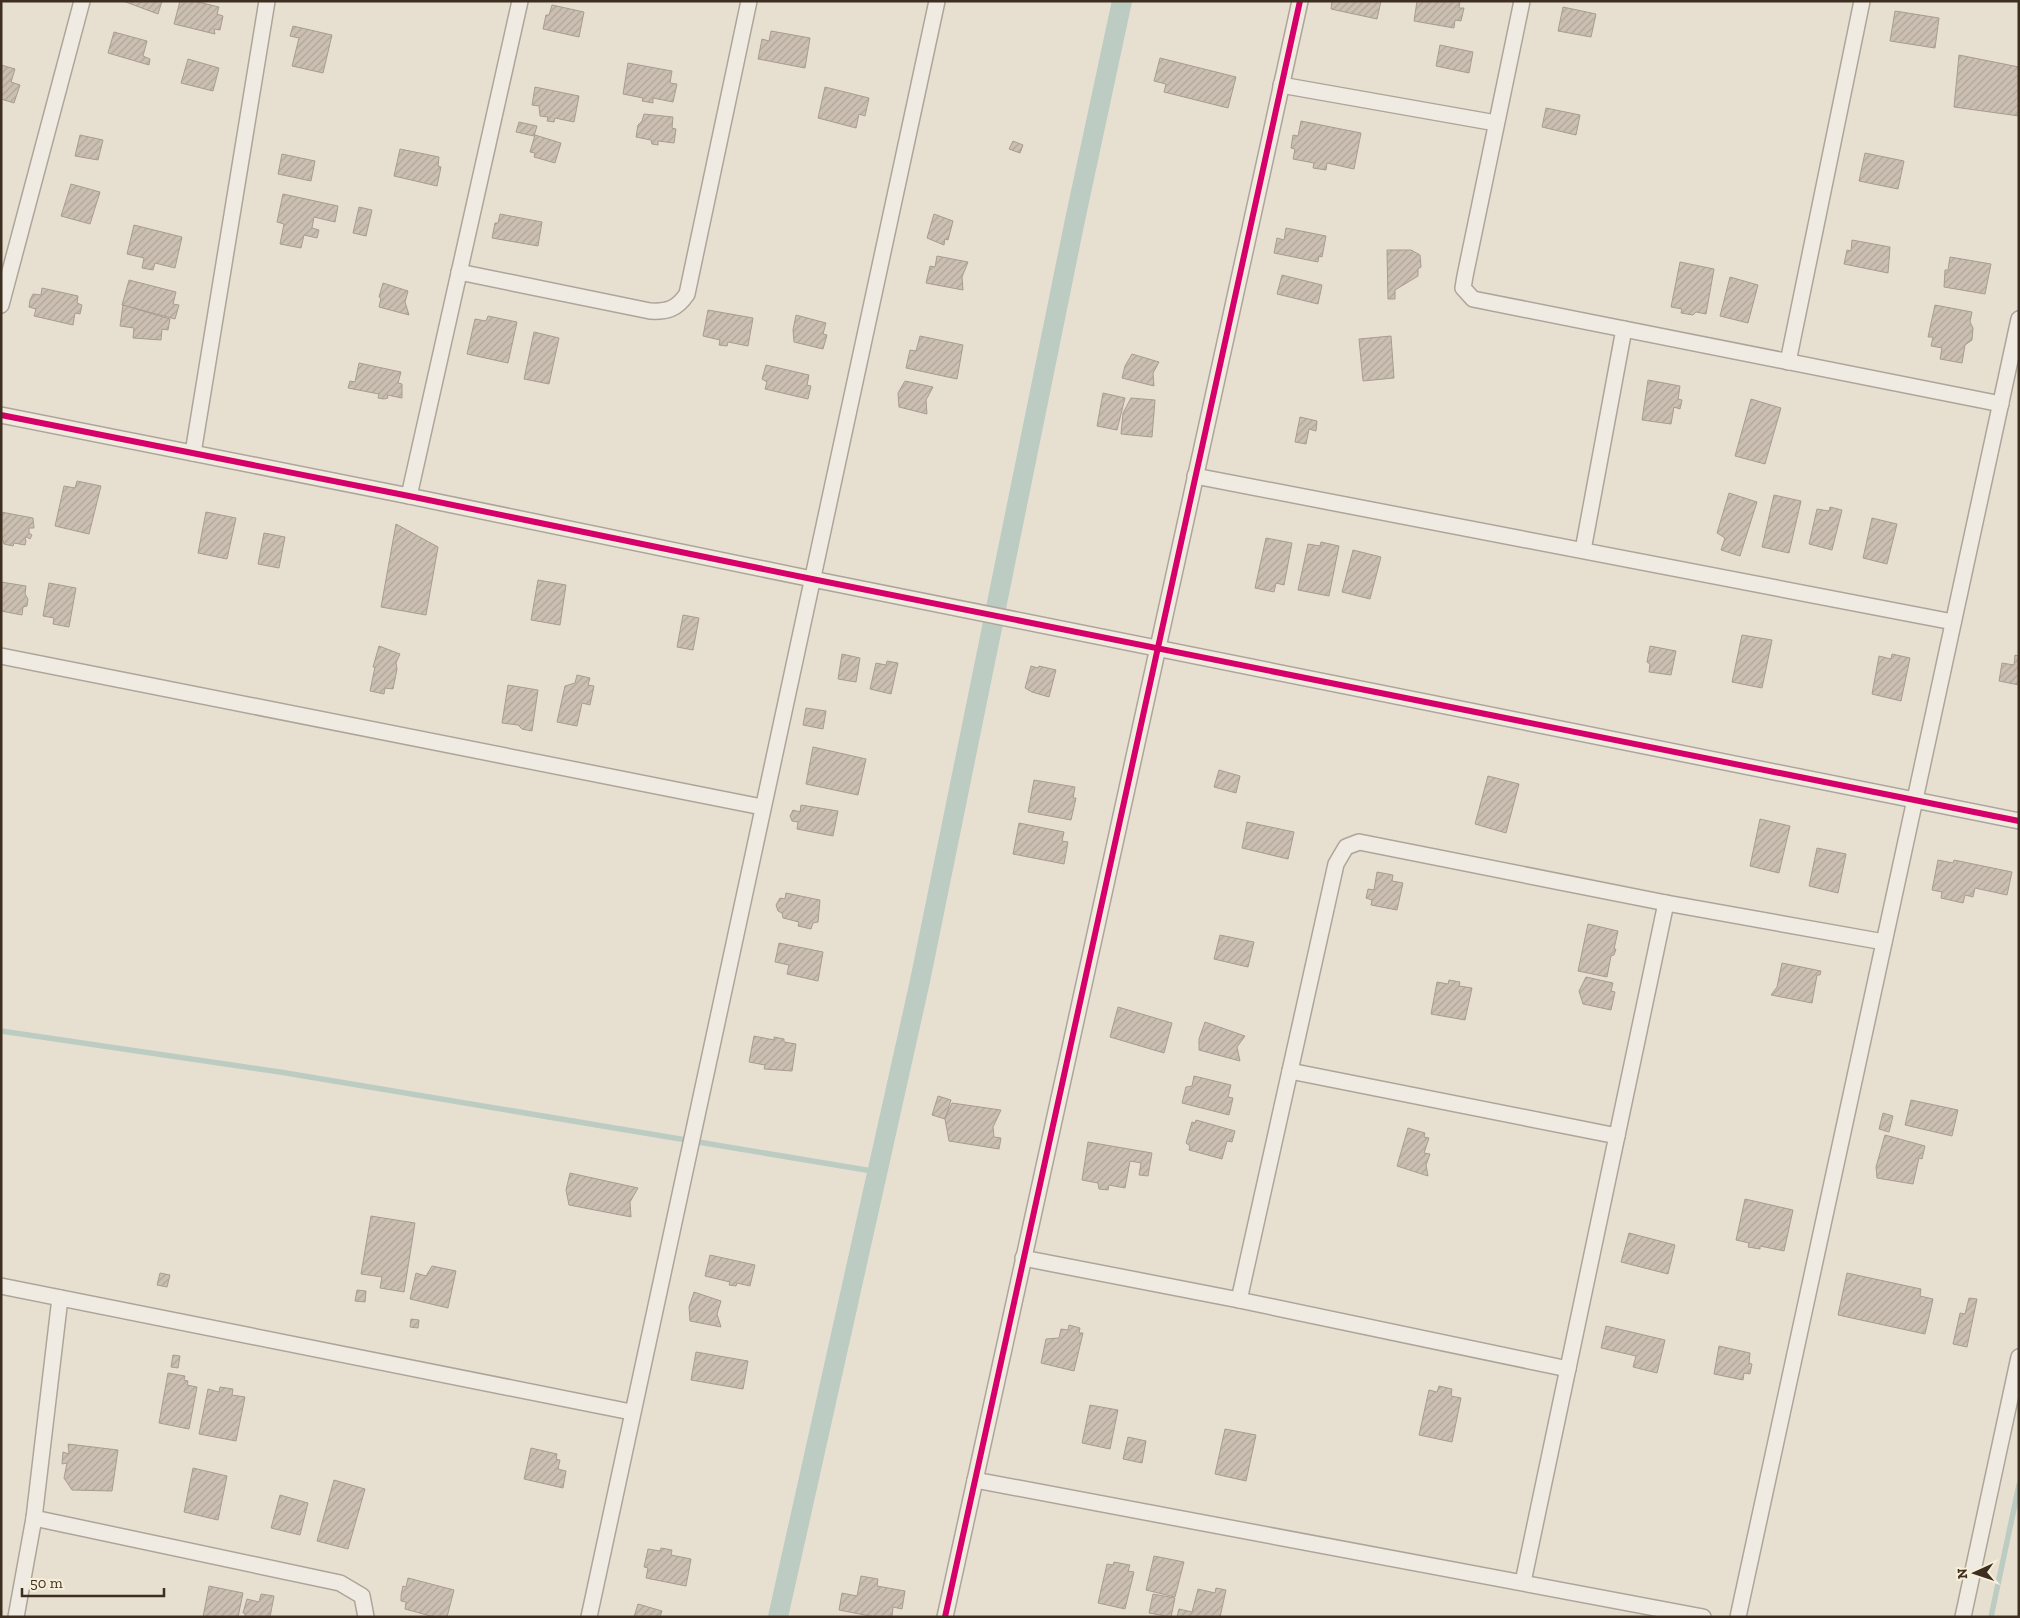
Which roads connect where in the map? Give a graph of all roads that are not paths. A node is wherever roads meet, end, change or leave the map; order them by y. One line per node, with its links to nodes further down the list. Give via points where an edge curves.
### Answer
1 (82, 1): 12 (street)
2 (267, 1): 18 (street)
3 (520, 1): 11 (street)
4 (749, 1): 11 (street, via 687,294 678,305 671,310 650,311)
5 (936, 1): 22 (street)
6 (1300, 1): 9 (street)
7 (1522, 1): 10 (street)
8 (1862, 1): 15 (street)
9 (1281, 85): 10 (street); 19 (street)
10 (1496, 123): 14 (street, via 1463,288 1473,299)
11 (459, 272): 20 (street)
12 (1, 305)
13 (2019, 319): 16 (street)
14 (1624, 330): 15 (street); 21 (street)
15 (1788, 362): 16 (street)
16 (2000, 404): 23 (street)
17 (1, 414): 18 (street)
18 (193, 453): 20 (street)
19 (1195, 476): 21 (street); 24 (street)
20 (408, 496): 22 (street)
21 (1583, 550): 23 (street)
22 (812, 580): 24 (street); 27 (street)
23 (1953, 622): 26 (street)
24 (1157, 648): 26 (street); 33 (street)
25 (1, 656): 27 (street)
26 (1915, 800): 28 (street); 30 (street)
27 (762, 807): 39 (street)
28 (2019, 821)
29 (1666, 903): 30 (street); 31 (street, via 1359,842 1346,847 1336,864); 32 (street)
30 (1884, 942): 48 (street)
31 (1290, 1071): 32 (street); 36 (street)
32 (1617, 1136): 38 (street)
33 (1023, 1258): 36 (street); 40 (street)
34 (1, 1286): 35 (street)
35 (60, 1298): 39 (street); 41 (street)
36 (1239, 1300): 38 (street)
37 (2019, 1357): 49 (street)
38 (1568, 1369): 42 (street)
39 (631, 1412): 45 (street)
40 (975, 1480): 42 (street); 46 (street)
41 (34, 1518): 43 (street); 44 (street, via 340,1583 362,1596)
42 (1522, 1582): 47 (street)
43 (16, 1617)
44 (366, 1617)
45 (588, 1617)
46 (945, 1617)
47 (1703, 1617)
48 (1738, 1617)
49 (1963, 1617)

